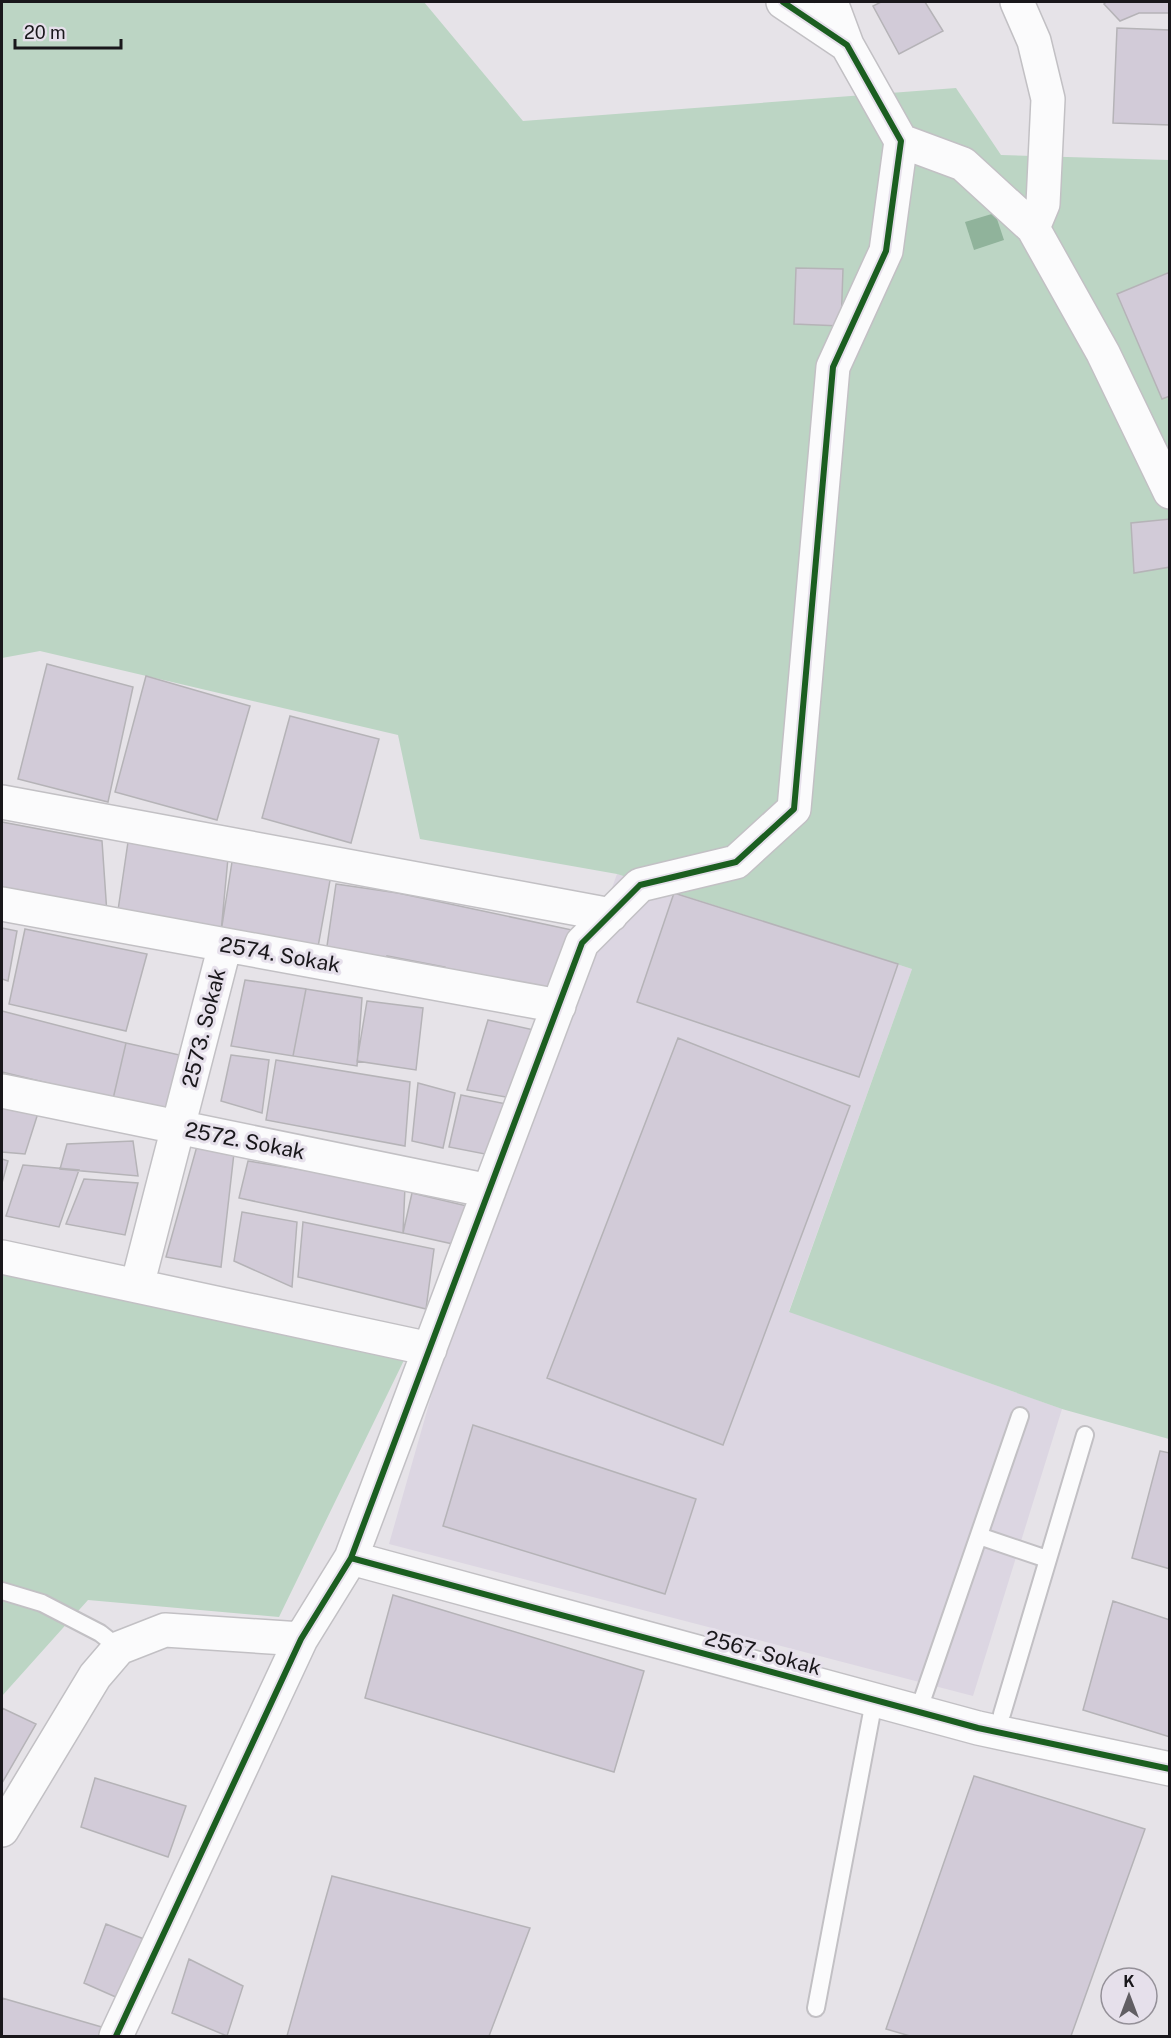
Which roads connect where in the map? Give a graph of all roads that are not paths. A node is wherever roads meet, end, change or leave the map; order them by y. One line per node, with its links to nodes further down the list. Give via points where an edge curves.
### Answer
1 (783, 2): 4 (street)
2 (831, 2): 4 (street)
3 (1017, 2): 6 (street, via 1034,41 1048,99 1042,204)
4 (848, 45): 5 (street)
5 (901, 141): 6 (street, via 963,164); 10 (street, via 886,252 833,367 794,809 736,862 640,885)
6 (1033, 228): 7 (street, via 1103,353)
7 (1170, 492)
8 (2, 802): 10 (street)
9 (2, 904): 11 (street, 2574. Sokak)
10 (611, 915): 12 (street, via 582,943)
11 (225, 945): 12 (street, 2574. Sokak); 14 (street, 2573. Sokak)
12 (559, 1006): 15 (street)
13 (2, 1091): 14 (street, 2572. Sokak)
14 (178, 1128): 15 (street, 2572. Sokak); 17 (street, 2573. Sokak)
15 (489, 1191): 18 (street)
16 (2, 1257): 17 (street)
17 (137, 1286): 18 (street)
18 (430, 1348): 22 (street)
19 (1020, 1416): 21 (lane)
20 (1085, 1435): 23 (lane)
21 (979, 1536): 23 (lane); 28 (lane)
22 (351, 1558): 25 (street); 27 (street, 2567. Sokak)
23 (1047, 1559): 29 (lane)
24 (2, 1591): 26 (lane, via 42,1603)
25 (302, 1639): 26 (street, via 165,1630); 33 (street)
26 (120, 1648): 31 (street, via 95,1676)
27 (874, 1701): 28 (street, 2567. Sokak); 32 (lane)
28 (918, 1712): 30 (street, 2567. Sokak)
29 (1002, 1714)
30 (1170, 1769)
31 (2, 1830)
32 (816, 2008)
33 (117, 2037)

